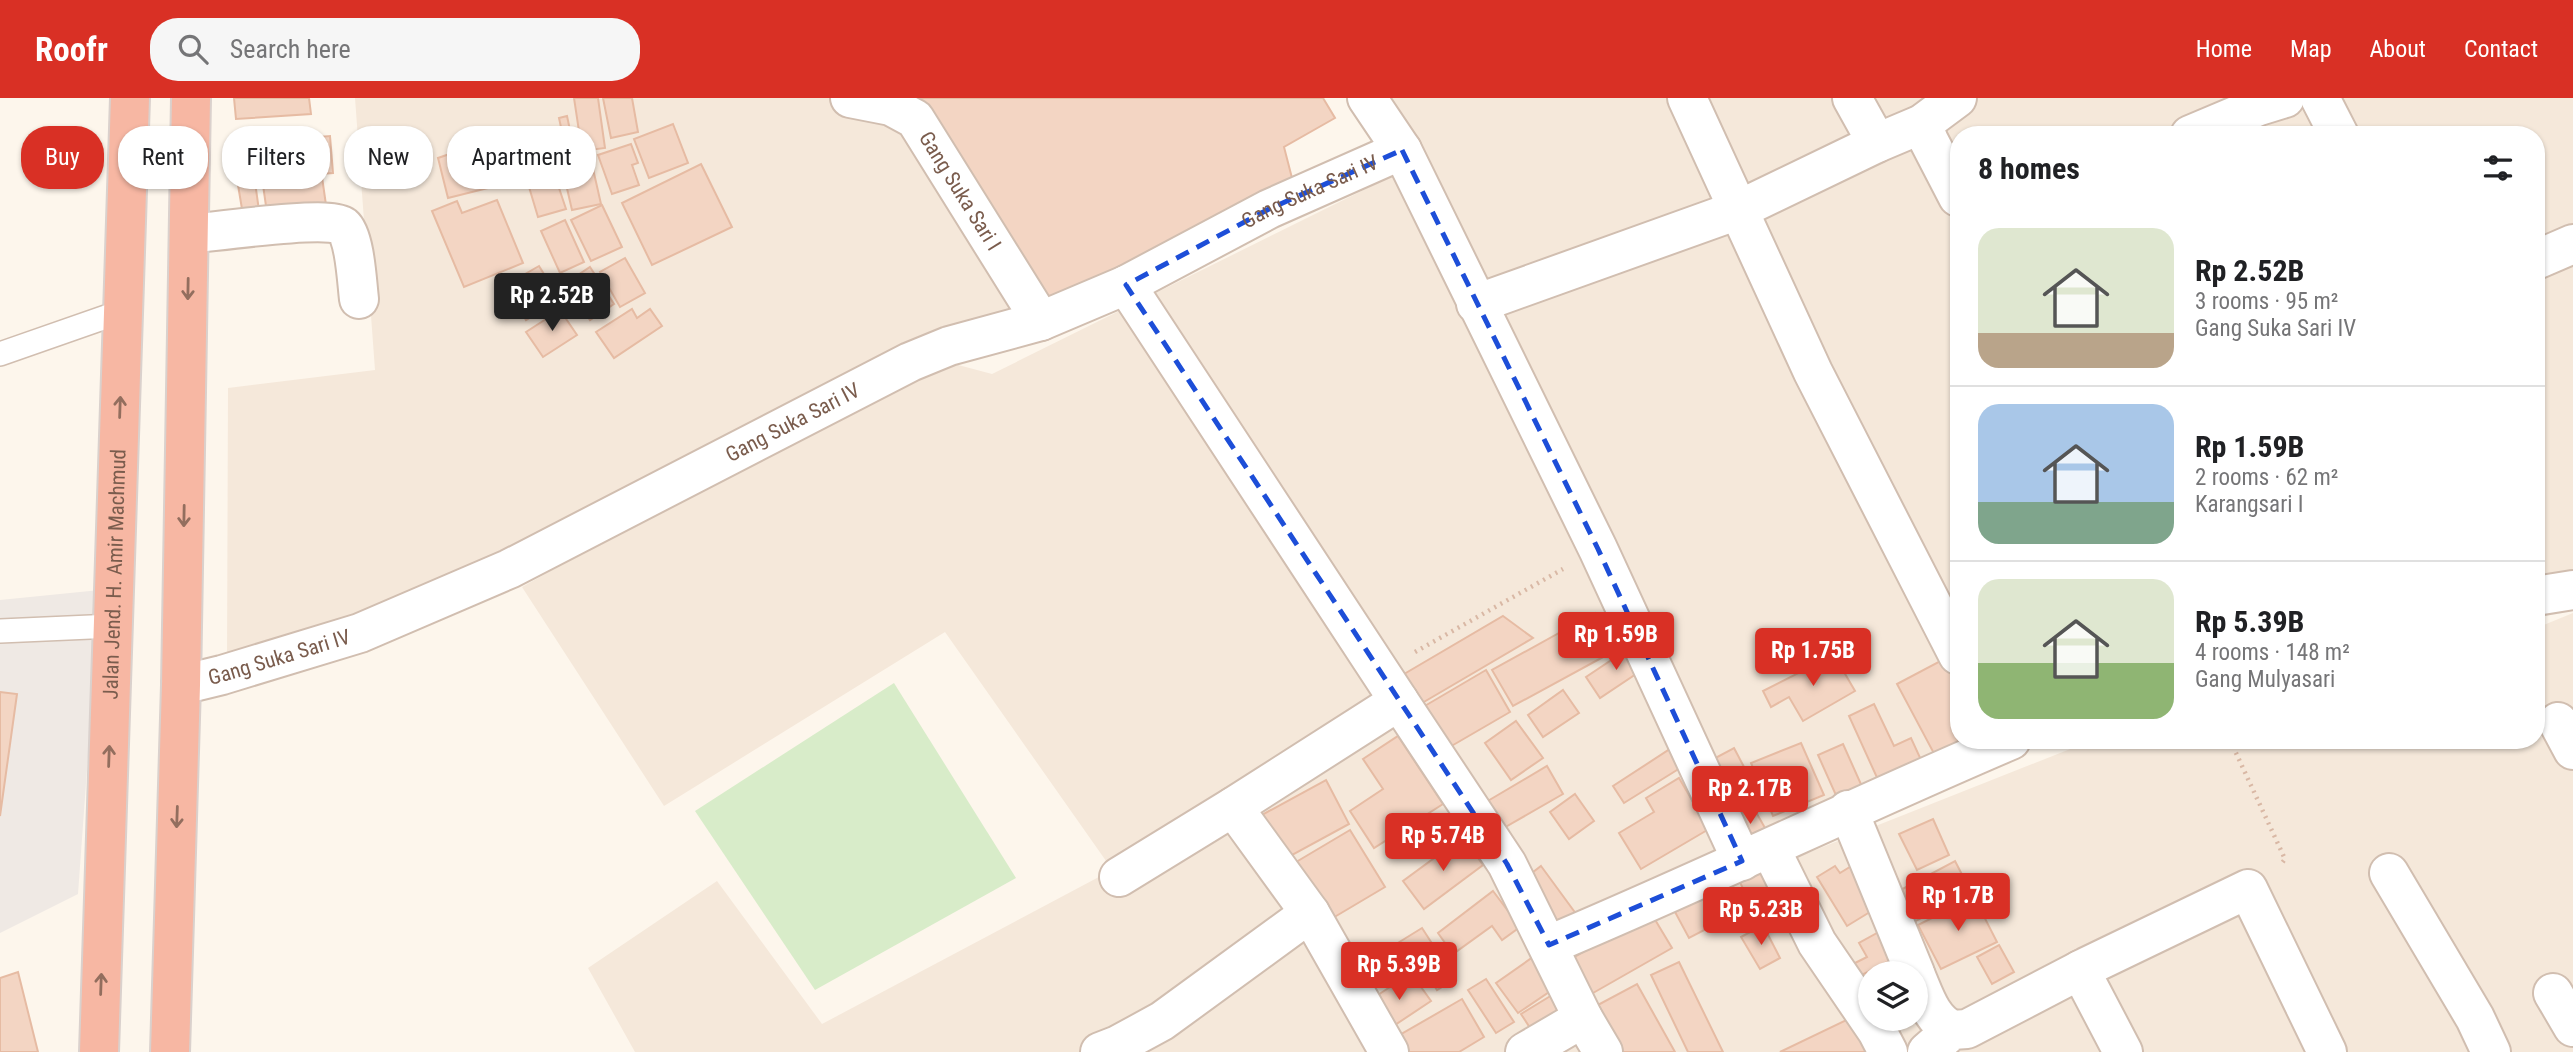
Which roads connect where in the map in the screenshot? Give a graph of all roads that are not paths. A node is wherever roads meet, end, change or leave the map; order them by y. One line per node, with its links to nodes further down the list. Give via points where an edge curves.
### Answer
1 (130, 98): 23 (highway, Jalan Jend. H. Amir Machmud)
2 (191, 98): 17 (highway)
3 (850, 98): 24 (street, Gang Suka Sari I, via 891,106 915,119)
4 (1367, 98): 14 (street)
5 (1687, 98): 16 (street)
6 (1852, 98): 13 (street)
7 (1957, 98): 10 (street)
8 (2285, 98): 11 (street)
9 (2320, 98): 12 (street)
10 (1922, 124): 13 (street); 15 (street)
11 (2211, 126)
12 (2334, 126)
13 (1877, 143): 16 (street)
14 (1402, 149): 20 (street, Gang Suka Sari IV, via 1269,209); 22 (street)
15 (1950, 182)
16 (1738, 210): 22 (street); 30 (street, via 1813,372)
17 (189, 234): 21 (street, via 309,222 342,225 349,234); 31 (highway, one-way to 31)
18 (2573, 244): 19 (street)
19 (2545, 256)
20 (1126, 285): 24 (street, Gang Suka Sari IV); 32 (street)
21 (359, 299)
22 (1476, 303): 36 (street)
23 (123, 311): 25 (lane); 28 (highway, Jalan Jend. H. Amir Machmud, one-way to 23)
24 (1041, 321): 31 (street, Gang Suka Sari IV, via 948,346 909,362 509,569 372,628)
25 (0, 354)
26 (2573, 590): 27 (street)
27 (2545, 595)
28 (113, 626): 29 (lane); 48 (highway, Jalan Jend. H. Amir Machmud, one-way to 28)
29 (0, 631)
30 (1950, 639)
31 (181, 685): 49 (highway, one-way to 49)
32 (1390, 686): 34 (street); 40 (street, via 1507,864)
33 (1987, 749): 35 (street)
34 (1233, 807): 38 (street); 39 (street)
35 (1848, 810): 36 (street); 41 (street)
36 (1756, 854): 40 (street); 54 (street)
37 (2389, 873): 57 (street)
38 (1119, 877)
39 (1310, 913): 50 (street, via 1162,1021); 51 (street)
40 (1549, 945): 45 (street)
41 (1911, 961)
42 (2080, 971): 47 (street); 55 (street); 56 (street, via 2248,889)
43 (2553, 993): 46 (street)
44 (1928, 1003): 47 (street, via 1941,1024)
45 (1583, 1018): 52 (street); 53 (street)
46 (2573, 1027)
47 (1940, 1041)
48 (99, 1052)
49 (170, 1052)
50 (1100, 1052)
51 (1389, 1052)
52 (1525, 1052)
53 (1602, 1052)
54 (1888, 1052)
55 (2123, 1052)
56 (2327, 1052)
57 (2491, 1052)

